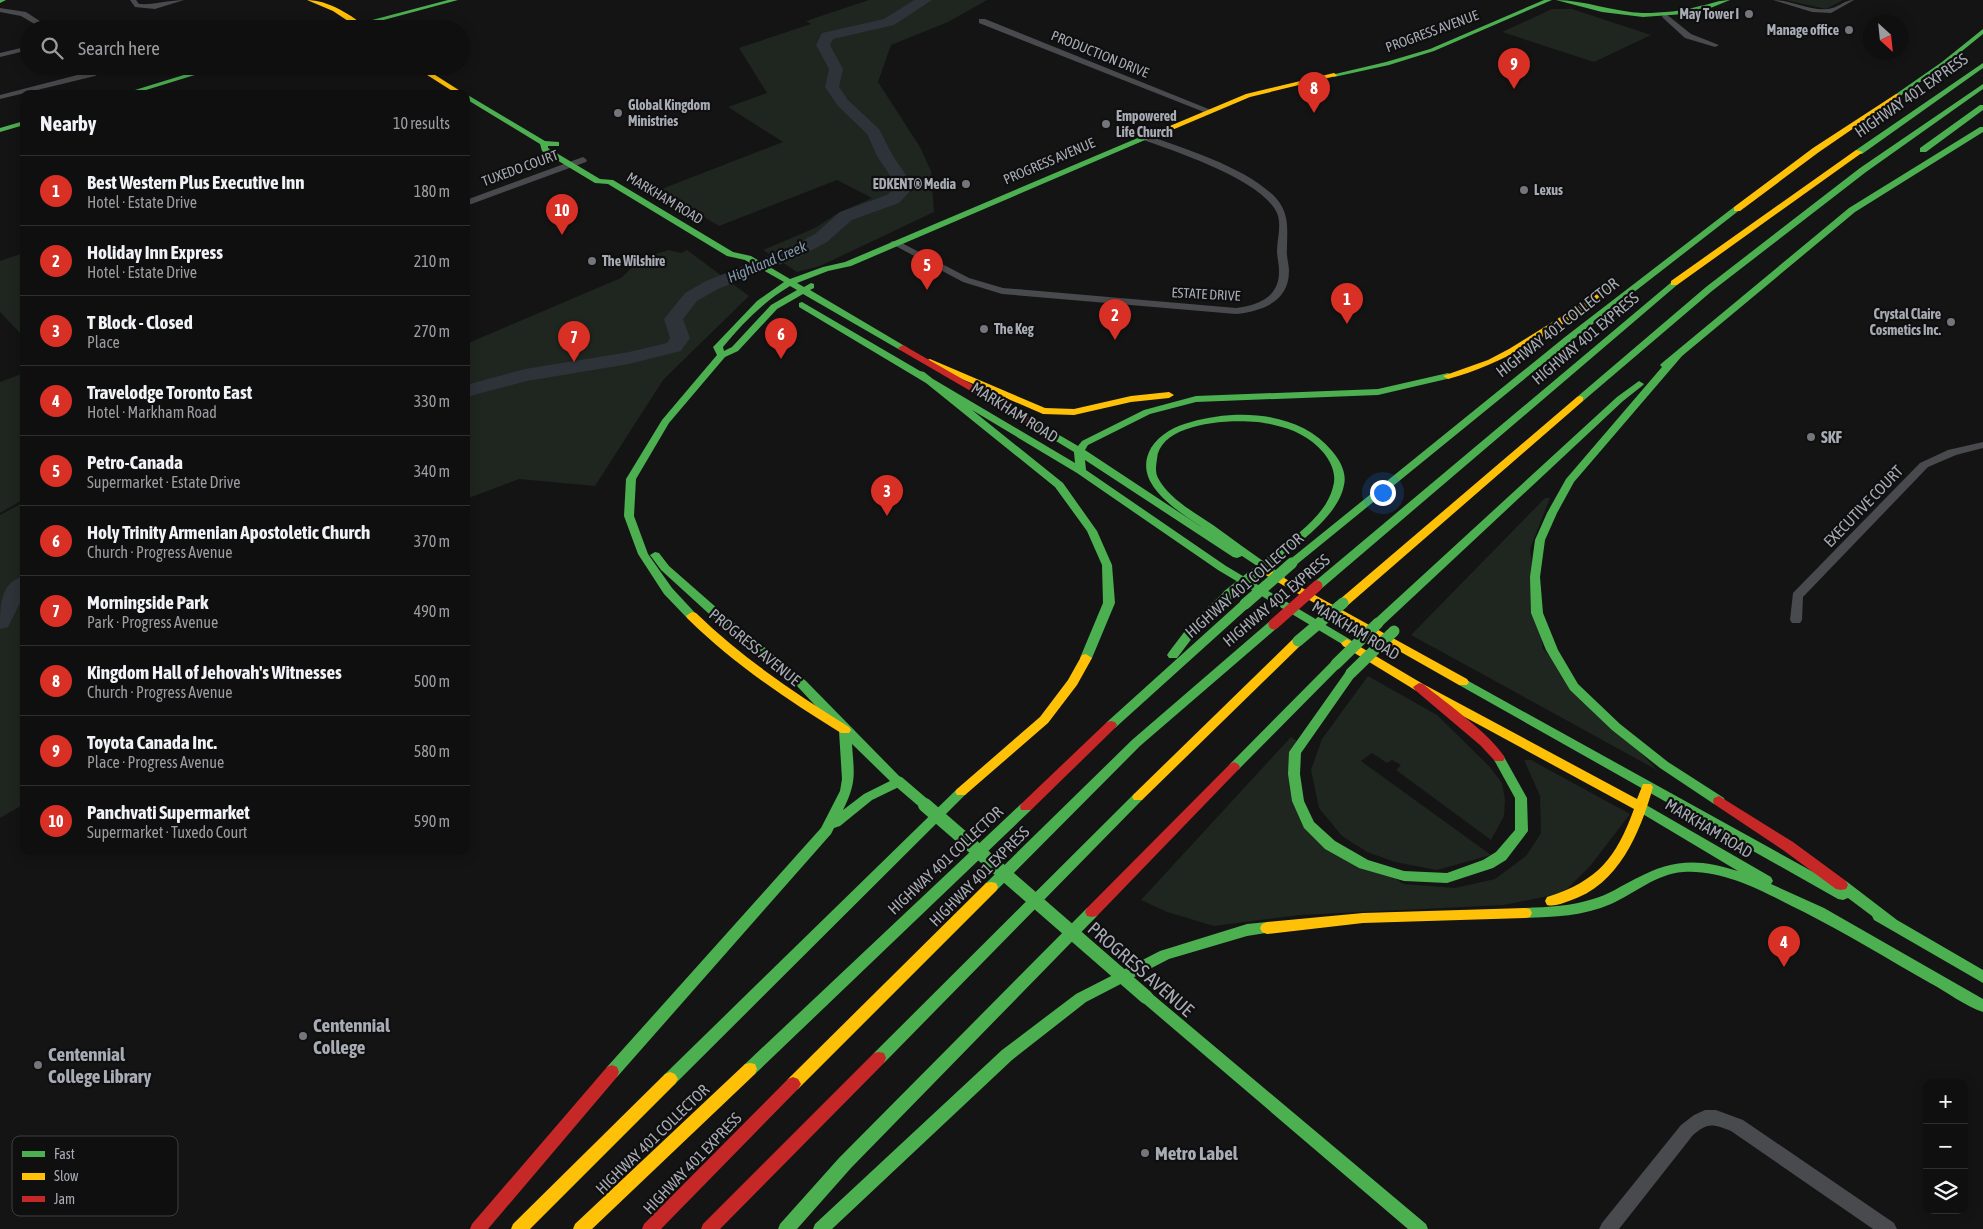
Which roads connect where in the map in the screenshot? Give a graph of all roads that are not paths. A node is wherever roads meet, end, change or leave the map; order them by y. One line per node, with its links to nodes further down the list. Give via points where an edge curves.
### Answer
1 (181, 0): 9 (street, via 155,7)
2 (455, 0): 15 (main road)
3 (1549, 0): 35 (main road, PROGRESS AVENUE, via 1432,50 1387,64 1287,84)
4 (1559, 0): 11 (main road, via 1617,14)
5 (1727, 0): 11 (main road, via 1708,9)
6 (1776, 0): 7 (street, via 1812,10 1830,11)
7 (1851, 0)
8 (314, 1): 13 (main road, via 320,13); 14 (main road)
9 (135, 3)
10 (0, 10): 12 (street, via 23,14)
11 (1666, 16): 19 (street, via 1688,36)
12 (33, 20)
13 (330, 20)
14 (351, 20)
15 (392, 20)
16 (982, 20): 35 (street, PRODUCTION DRIVE)
17 (1983, 31): 22 (main road, HIGHWAY 401 COLLECTOR)
18 (1983, 43): 22 (main road)
19 (1715, 45)
20 (20, 50): 21 (street)
21 (0, 55)
22 (1944, 63): 50 (main road, HIGHWAY 401 COLLECTOR, via 1816,150)
23 (1983, 66): 84 (main road, HIGHWAY 401 EXPRESS, bridge, via 1687,272 1136,743)
24 (88, 75): 28 (street)
25 (190, 75): 29 (main road)
26 (431, 75): 30 (main road)
27 (1983, 86): 85 (main road, HIGHWAY 401 EXPRESS, bridge, via 1863,170 1709,289 1298,641 1167,768)
28 (28, 90)
29 (139, 90)
30 (455, 90)
31 (20, 92): 32 (street)
32 (0, 97)
33 (470, 98): 40 (main road, MARKHAM ROAD)
34 (1983, 107): 45 (main road, via 1910,160)
35 (1207, 110): 39 (main road, PROGRESS AVENUE)
36 (20, 124): 38 (main road)
37 (1983, 129): 45 (main road)
38 (0, 130)
39 (1144, 137): 46 (main road, PROGRESS AVENUE); 46 (street, ESTATE DRIVE, via 1241,178 1260,188 1277,204 1282,214 1284,274 1281,289 1273,300 1250,310 1236,311 1002,291 966,280)
40 (543, 144): 41 (main road, MARKHAM ROAD, via 557,144); 42 (main road, MARKHAM ROAD, via 545,149)
41 (583, 160): 42 (street, TUXEDO COURT); 43 (main road, MARKHAM ROAD, via 612,176)
42 (571, 164): 43 (main road, MARKHAM ROAD, via 598,181); 44 (street, TUXEDO COURT)
43 (610, 182): 47 (main road, MARKHAM ROAD)
44 (470, 202)
45 (1852, 210): 56 (main road)
46 (895, 243): 48 (main road, PROGRESS AVENUE)
47 (730, 254): 49 (main road, MARKHAM ROAD); 51 (main road, MARKHAM ROAD, via 754,262)
48 (848, 264): 51 (main road, PROGRESS AVENUE, via 832,266); 53 (main road, PROGRESS AVENUE, via 842,273)
49 (740, 268)
50 (1656, 269): 59 (main road, via 1627,278 1516,348 1463,373 1378,392); 70 (main road, HIGHWAY 401 COLLECTOR, bridge, via 1292,563)
51 (790, 283): 52 (main road, PROGRESS AVENUE); 53 (main road, MARKHAM ROAD)
52 (771, 287): 54 (main road, MARKHAM ROAD); 55 (main road, PROGRESS AVENUE, via 718,347)
53 (803, 290): 54 (main road, PROGRESS AVENUE); 57 (main road, MARKHAM ROAD)
54 (788, 297): 55 (main road, PROGRESS AVENUE, via 774,307 735,349); 58 (main road, MARKHAM ROAD)
55 (722, 355): 63 (main road, PROGRESS AVENUE, via 658,429 632,478 629,499 632,526)
56 (1677, 356): 65 (main road, via 1620,399); 78 (main road, via 1570,481 1552,513 1540,540 1535,577 1537,613 1552,650 1574,687 1616,727 1664,766 1788,846)
57 (930, 362): 59 (main road, via 1043,410 1074,412 1163,395); 61 (main road, MARKHAM ROAD)
58 (921, 374): 62 (main road, MARKHAM ROAD); 82 (main road, via 1059,485 1092,531 1108,565 1109,603 1094,642 1073,682 1044,720 957,795)
59 (1268, 397): 61 (main road, via 1196,399 1147,412 1085,443)
60 (1983, 445): 66 (street, EXECUTIVE COURT, via 1952,452 1924,465 1797,596)
61 (1079, 451): 62 (main road); 64 (main road, MARKHAM ROAD, via 1208,537)
62 (1081, 471): 69 (main road, MARKHAM ROAD, via 1222,568)
63 (658, 571): 67 (main road, PROGRESS AVENUE, via 684,583); 68 (main road, PROGRESS AVENUE, via 668,592)
64 (1286, 583): 70 (main road, bridge, via 1243,550 1170,499 1151,470 1153,456 1162,439 1184,426 1220,418 1264,420 1303,431 1328,450 1340,472 1337,493 1312,525 1280,554 1228,595 1195,626); 73 (main road, MARKHAM ROAD)
65 (1416, 589): 69 (main road, bridge, via 1398,623 1351,673 1295,752 1294,774 1298,801 1309,825 1330,845 1364,864 1404,876 1447,878 1488,864 1501,856 1521,831 1521,798 1498,756); 86 (main road, bridge, via 1336,664 845,1163)
66 (1796, 620)
67 (740, 634): 68 (main road); 71 (main road, PROGRESS AVENUE, via 802,684)
68 (715, 638): 71 (main road, PROGRESS AVENUE, via 787,695)
69 (1419, 687): 74 (main road, MARKHAM ROAD)
70 (1138, 700): 83 (main road, HIGHWAY 401 COLLECTOR)
71 (845, 730): 72 (main road, PROGRESS AVENUE); 75 (main road, via 846,791)
72 (899, 782): 75 (main road, via 868,797); 88 (main road, PROGRESS AVENUE, bridge)
73 (1647, 786): 74 (main road); 78 (main road, MARKHAM ROAD)
74 (1640, 807): 76 (main road, via 1630,836 1601,878 1571,897); 77 (main road, MARKHAM ROAD)
75 (826, 831): 81 (main road)
76 (1502, 914): 77 (main road, via 1549,912 1593,905 1647,878 1682,868 1711,869 1745,879); 87 (main road, via 1363,918 1248,930 1165,955 1081,998 1007,1056)
77 (1832, 920): 80 (main road, MARKHAM ROAD)
78 (1892, 923): 79 (main road, MARKHAM ROAD)
79 (1983, 976)
80 (1983, 1006)
81 (478, 1229)
82 (519, 1229)
83 (581, 1229)
84 (650, 1229)
85 (710, 1229)
86 (786, 1229)
87 (821, 1229)
88 (1420, 1229)
89 (1608, 1229): 90 (street, via 1687,1130 1700,1118 1715,1117 1737,1125)
90 (1888, 1229)

